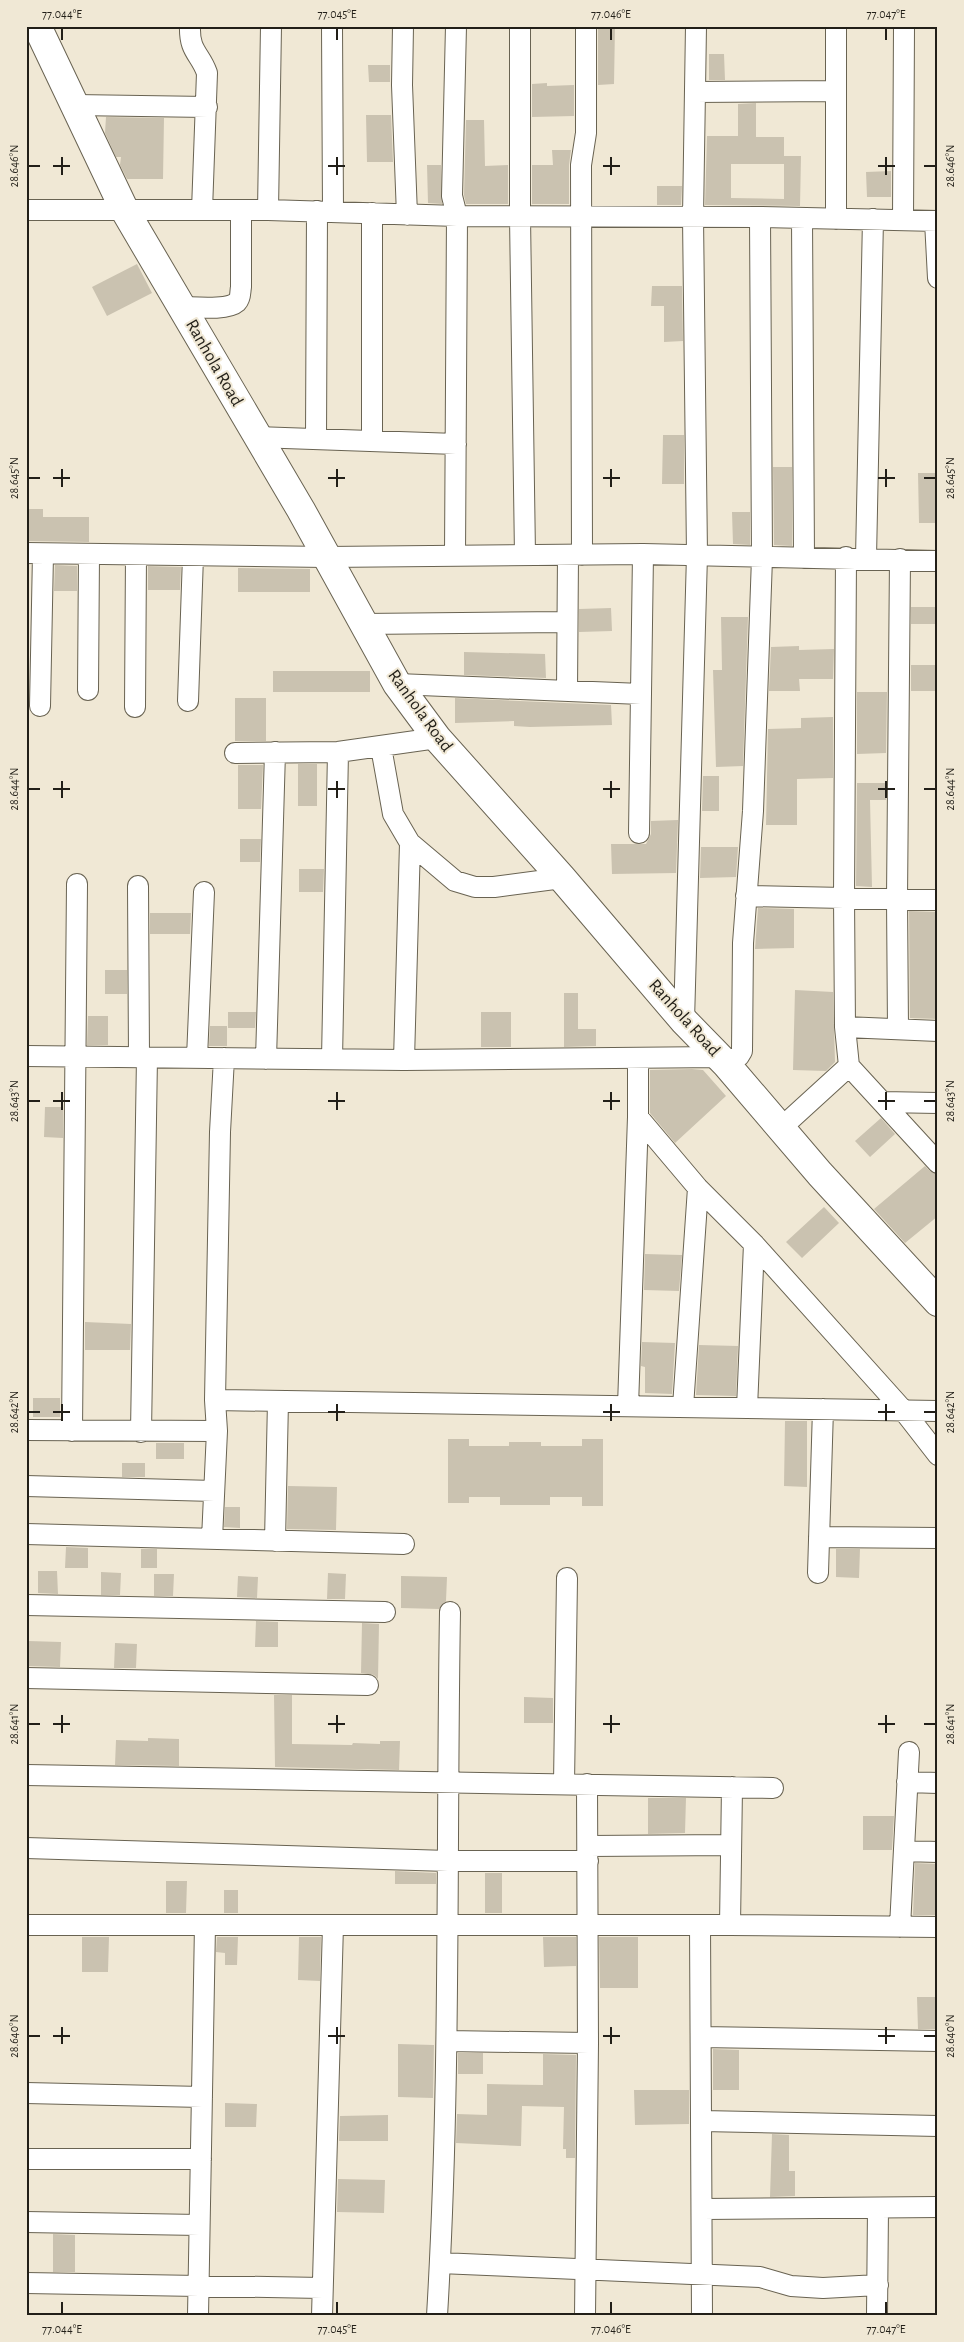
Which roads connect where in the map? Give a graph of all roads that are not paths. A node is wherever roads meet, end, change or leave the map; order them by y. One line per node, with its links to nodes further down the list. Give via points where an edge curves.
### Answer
1 (37, 26): 14 (street, Ranhola Road)
2 (190, 26): 15 (street, via 192,47 207,73)
3 (271, 26): 20 (street)
4 (332, 26): 21 (street)
5 (403, 26): 23 (street)
6 (456, 26): 24 (street, via 452,196)
7 (520, 26): 26 (street)
8 (586, 26): 25 (street)
9 (696, 26): 13 (street)
10 (836, 26): 12 (street)
11 (904, 26): 32 (street)
12 (836, 90): 13 (street); 30 (street)
13 (695, 92): 27 (street)
14 (75, 105): 15 (street); 16 (street, Ranhola Road)
15 (207, 107): 18 (street)
16 (124, 209): 17 (street); 18 (street); 35 (street, Ranhola Road)
17 (26, 210)
18 (202, 210): 19 (street)
19 (241, 210): 20 (street); 35 (street, via 240,296 236,303 208,308)
20 (268, 210): 21 (street)
21 (325, 211): 22 (street); 37 (street)
22 (372, 213): 23 (street); 38 (street)
23 (407, 214): 24 (street)
24 (457, 216): 26 (street); 39 (street)
25 (583, 216): 26 (street); 27 (street); 46 (street)
26 (520, 217): 45 (street)
27 (693, 217): 28 (street); 47 (street)
28 (760, 217): 29 (street); 51 (street)
29 (802, 218): 30 (street); 52 (street)
30 (836, 219): 31 (street)
31 (873, 219): 32 (street); 53 (street)
32 (903, 219): 33 (street)
33 (936, 221): 34 (street)
34 (938, 278)
35 (181, 307): 36 (street, Ranhola Road)
36 (256, 437): 37 (street); 49 (street, Ranhola Road)
37 (316, 439): 38 (street)
38 (372, 441): 39 (street)
39 (456, 444): 44 (street)
40 (35, 553): 41 (street); 63 (street)
41 (89, 554): 43 (street); 59 (street)
42 (643, 554): 46 (street); 47 (street); 61 (street)
43 (136, 555): 48 (street); 64 (street)
44 (455, 555): 45 (street); 49 (street)
45 (525, 555): 46 (street)
46 (575, 555): 56 (street)
47 (697, 555): 51 (street); 80 (street)
48 (193, 556): 49 (street); 62 (street)
49 (326, 557): 57 (street, Ranhola Road)
50 (846, 557): 52 (street); 53 (street); 77 (street)
51 (762, 558): 52 (street); 76 (street, via 753,812)
52 (804, 558)
53 (866, 558): 54 (street)
54 (900, 559): 55 (street); 78 (street)
55 (938, 561)
56 (568, 622): 57 (street); 60 (street)
57 (363, 624): 58 (street, Ranhola Road)
58 (397, 684): 60 (street); 65 (street, Ranhola Road)
59 (88, 690)
60 (567, 691): 61 (street)
61 (641, 694): 70 (street)
62 (188, 701)
63 (40, 706)
64 (135, 707)
65 (437, 738): 66 (street); 72 (street, Ranhola Road)
66 (380, 747): 68 (street); 71 (street, via 393,814)
67 (275, 752): 68 (street); 69 (street); 89 (street)
68 (338, 752): 90 (street)
69 (235, 753)
70 (639, 833)
71 (410, 843): 72 (street, via 455,881 474,887); 91 (street)
72 (562, 878): 80 (street, Ranhola Road)
73 (76, 884): 85 (street)
74 (138, 886): 86 (street)
75 (204, 892): 87 (street)
76 (746, 896): 77 (street); 93 (street, via 742,1051 739,1056)
77 (844, 897): 78 (street); 81 (street)
78 (897, 899): 79 (street); 82 (street)
79 (938, 900)
80 (684, 1020): 93 (street, Ranhola Road)
81 (845, 1027): 82 (street); 94 (street)
82 (898, 1029): 83 (street)
83 (938, 1031)
84 (26, 1056): 85 (street)
85 (75, 1057): 86 (street); 112 (street)
86 (143, 1057): 87 (street); 114 (street)
87 (198, 1058): 88 (street)
88 (224, 1058): 89 (street); 103 (street)
89 (266, 1058): 90 (street)
90 (332, 1059): 91 (street)
91 (404, 1060): 92 (street)
92 (638, 1060): 93 (street); 97 (street)
93 (722, 1061): 98 (street, Ranhola Road)
94 (849, 1066): 95 (street); 98 (street)
95 (882, 1102): 96 (street); 99 (street)
96 (938, 1103)
97 (638, 1117): 100 (street); 105 (street)
98 (781, 1128): 102 (street, Ranhola Road)
99 (938, 1164)
100 (698, 1188): 101 (street); 106 (street)
101 (754, 1244): 107 (street); 109 (street)
102 (938, 1302)
103 (215, 1400): 104 (street); 113 (street)
104 (278, 1401): 105 (street); 122 (street)
105 (628, 1406): 106 (street)
106 (683, 1407): 107 (street)
107 (747, 1408): 108 (street)
108 (822, 1409): 109 (street); 119 (street)
109 (903, 1410): 110 (street); 115 (street)
110 (938, 1411)
111 (26, 1430): 112 (street)
112 (72, 1431): 114 (street)
113 (217, 1431): 114 (street); 117 (street)
114 (141, 1432)
115 (938, 1455)
116 (26, 1486): 117 (street)
117 (214, 1491): 121 (street)
118 (26, 1534): 121 (street)
119 (819, 1537): 120 (street); 124 (street)
120 (938, 1538)
121 (212, 1539): 122 (street)
122 (275, 1541): 123 (street)
123 (404, 1544)
124 (818, 1573)
125 (567, 1578): 136 (street)
126 (26, 1605): 127 (street)
127 (386, 1612)
128 (450, 1612): 133 (street)
129 (26, 1678): 130 (street)
130 (368, 1685)
131 (909, 1752): 134 (street)
132 (26, 1775): 133 (street)
133 (447, 1782): 136 (street); 145 (street)
134 (908, 1782): 135 (street); 142 (street)
135 (938, 1783)
136 (564, 1784): 137 (street)
137 (587, 1784): 138 (street); 144 (street)
138 (732, 1787): 139 (street); 140 (street)
139 (773, 1788)
140 (731, 1845): 144 (street); 152 (street)
141 (26, 1848): 145 (street)
142 (904, 1851): 143 (street); 153 (street)
143 (938, 1852)
144 (588, 1853): 145 (street); 150 (street)
145 (448, 1860): 149 (street)
146 (26, 1925): 147 (street)
147 (205, 1925): 148 (street); 160 (street)
148 (333, 1925): 149 (street); 176 (street)
149 (449, 1925): 150 (street); 156 (street)
150 (589, 1925): 151 (street); 158 (street)
151 (700, 1925): 152 (street); 155 (street)
152 (730, 1925): 153 (street)
153 (900, 1927): 154 (street)
154 (938, 1927)
155 (701, 2037): 157 (street); 161 (street)
156 (446, 2041): 158 (street); 170 (street)
157 (938, 2041)
158 (588, 2043): 171 (street)
159 (26, 2093): 160 (street)
160 (202, 2097): 164 (street)
161 (702, 2121): 162 (street); 166 (street)
162 (938, 2126)
163 (26, 2159): 164 (street)
164 (200, 2159): 169 (street)
165 (938, 2207): 167 (street)
166 (703, 2208): 167 (street); 172 (street)
167 (878, 2208): 175 (street)
168 (26, 2222): 169 (street)
169 (199, 2225): 174 (street)
170 (440, 2263): 171 (street); 179 (street)
171 (587, 2269): 172 (street); 180 (street)
172 (702, 2274): 175 (street, via 760,2277 791,2286 823,2288); 181 (street)
173 (26, 2283): 174 (street)
174 (198, 2284): 176 (street); 177 (street)
175 (878, 2285): 182 (street)
176 (322, 2288): 178 (street)
177 (198, 2316)
178 (322, 2316)
179 (437, 2316)
180 (585, 2316)
181 (702, 2316)
182 (877, 2316)

